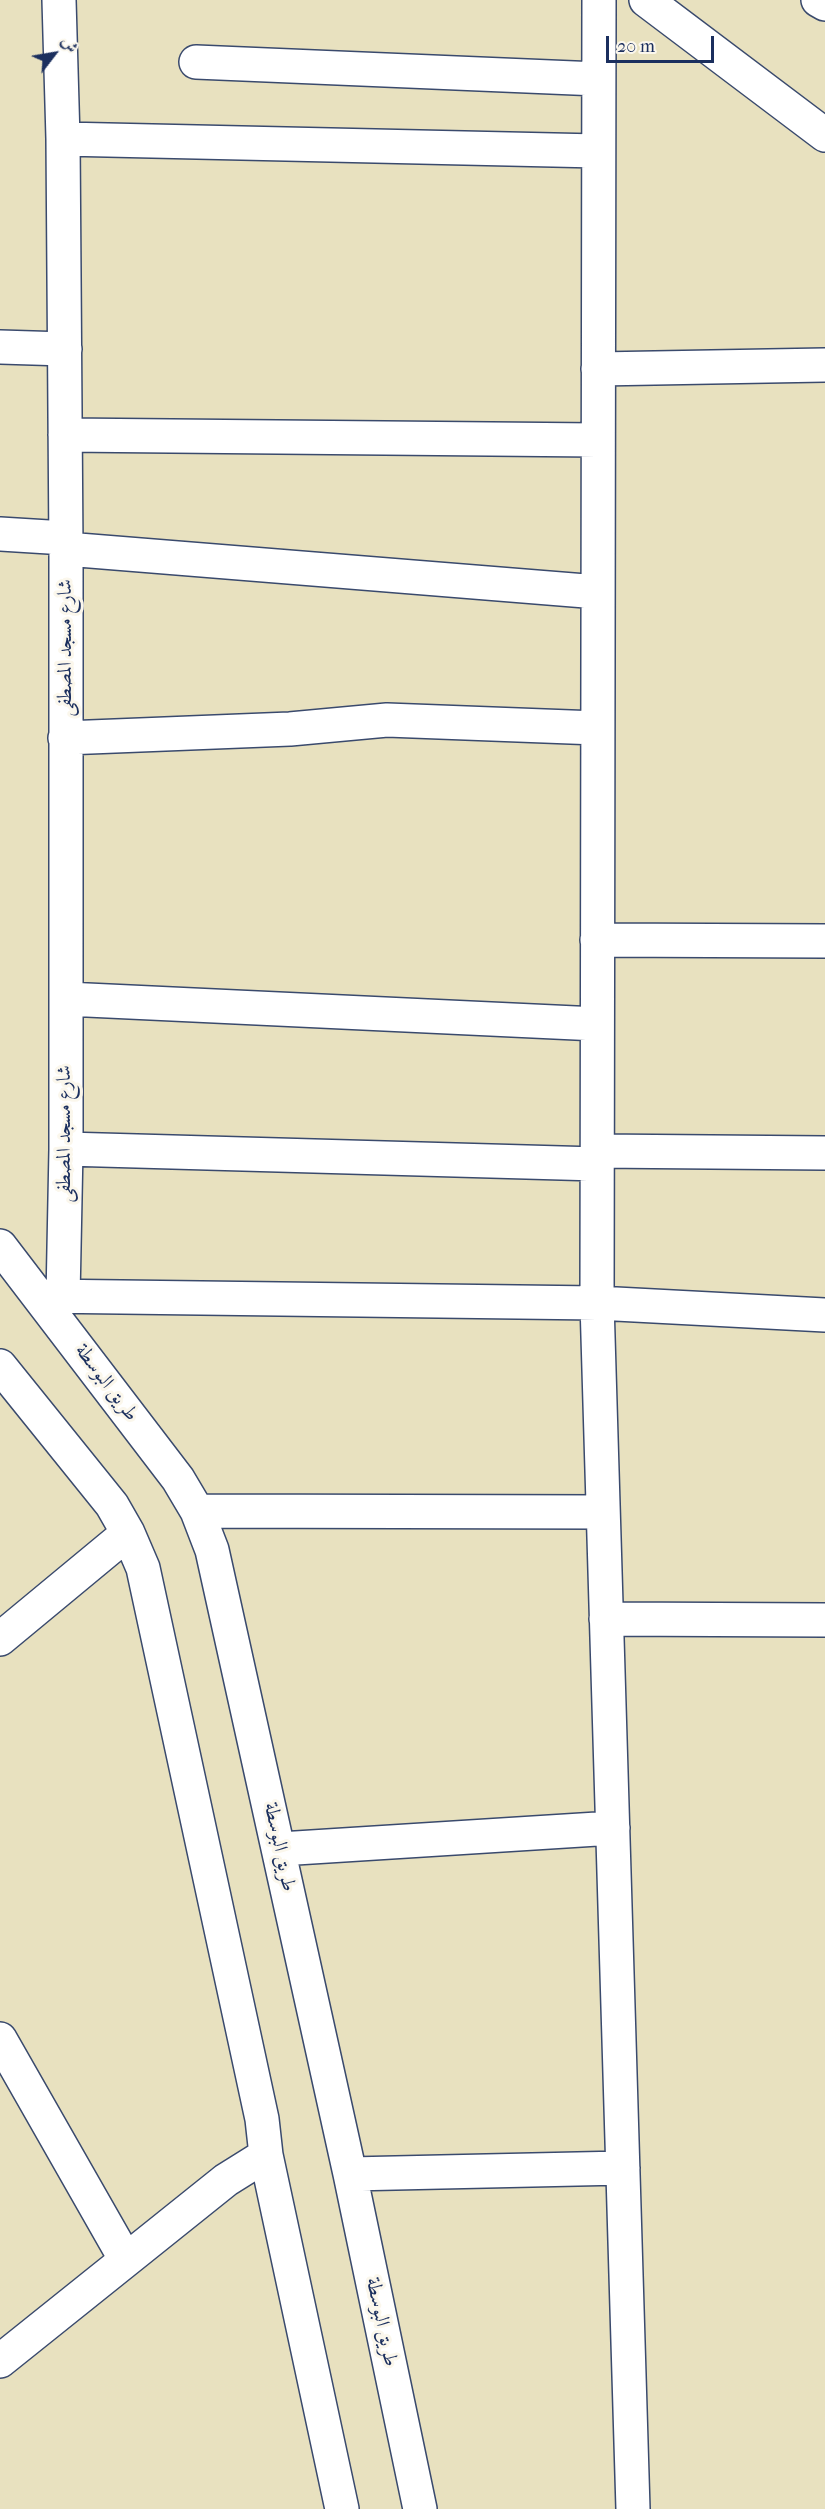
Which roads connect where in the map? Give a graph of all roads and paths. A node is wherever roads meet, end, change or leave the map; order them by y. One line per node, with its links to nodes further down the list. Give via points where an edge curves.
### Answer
1 (59, 0): 9 (street, شارع مسجد المصطفى)
2 (599, 0): 7 (street)
3 (646, 0): 8 (street)
4 (819, 0): 5 (street)
5 (825, 4)
6 (196, 62): 7 (street)
7 (598, 79): 10 (street)
8 (825, 135)
9 (63, 139): 10 (street); 12 (street, شارع مسجد المصطفى)
10 (598, 151): 14 (street)
11 (0, 348): 12 (street)
12 (65, 349): 15 (street, شارع مسجد المصطفى)
13 (825, 365): 14 (street)
14 (598, 369): 16 (street)
15 (65, 435): 16 (street); 18 (street, شارع مسجد المصطفى)
16 (597, 440): 19 (street)
17 (0, 534): 18 (street)
18 (65, 543): 19 (street); 21 (street, شارع مسجد المصطفى)
19 (598, 592): 20 (street)
20 (597, 728): 21 (street, via 387,720 290,729); 22 (street)
21 (65, 738): 24 (street, شارع مسجد المصطفى)
22 (597, 939): 23 (street); 25 (street)
23 (825, 941)
24 (66, 999): 25 (street); 26 (street, شارع مسجد المصطفى)
25 (597, 1024): 28 (street)
26 (66, 1149): 28 (street); 30 (street, شارع مسجد المصطفى)
27 (825, 1153): 28 (street)
28 (597, 1157): 31 (street)
29 (0, 1246): 30 (street, طريق البوسطة)
30 (51, 1296): 31 (street); 34 (street, طريق البوسطة)
31 (597, 1303): 32 (street); 35 (street)
32 (825, 1315)
33 (0, 1366): 36 (street, via 112,1505)
34 (197, 1511): 35 (street); 41 (street, طريق البوسطة, via 212,1550)
35 (603, 1512): 37 (street)
36 (128, 1533): 39 (street); 43 (street, via 152,1605 262,2119)
37 (606, 1619): 38 (street); 40 (street)
38 (825, 1620)
39 (0, 1639)
40 (613, 1828): 41 (street); 44 (street)
41 (280, 1850): 45 (street, طريق البوسطة)
42 (0, 2039): 46 (street)
43 (266, 2155): 46 (street, via 226,2180); 48 (street)
44 (623, 2168): 45 (street); 50 (street)
45 (350, 2175): 49 (street, طريق البوسطة)
46 (126, 2260): 47 (street)
47 (0, 2361)
48 (342, 2509)
49 (420, 2509)
50 (633, 2509)

